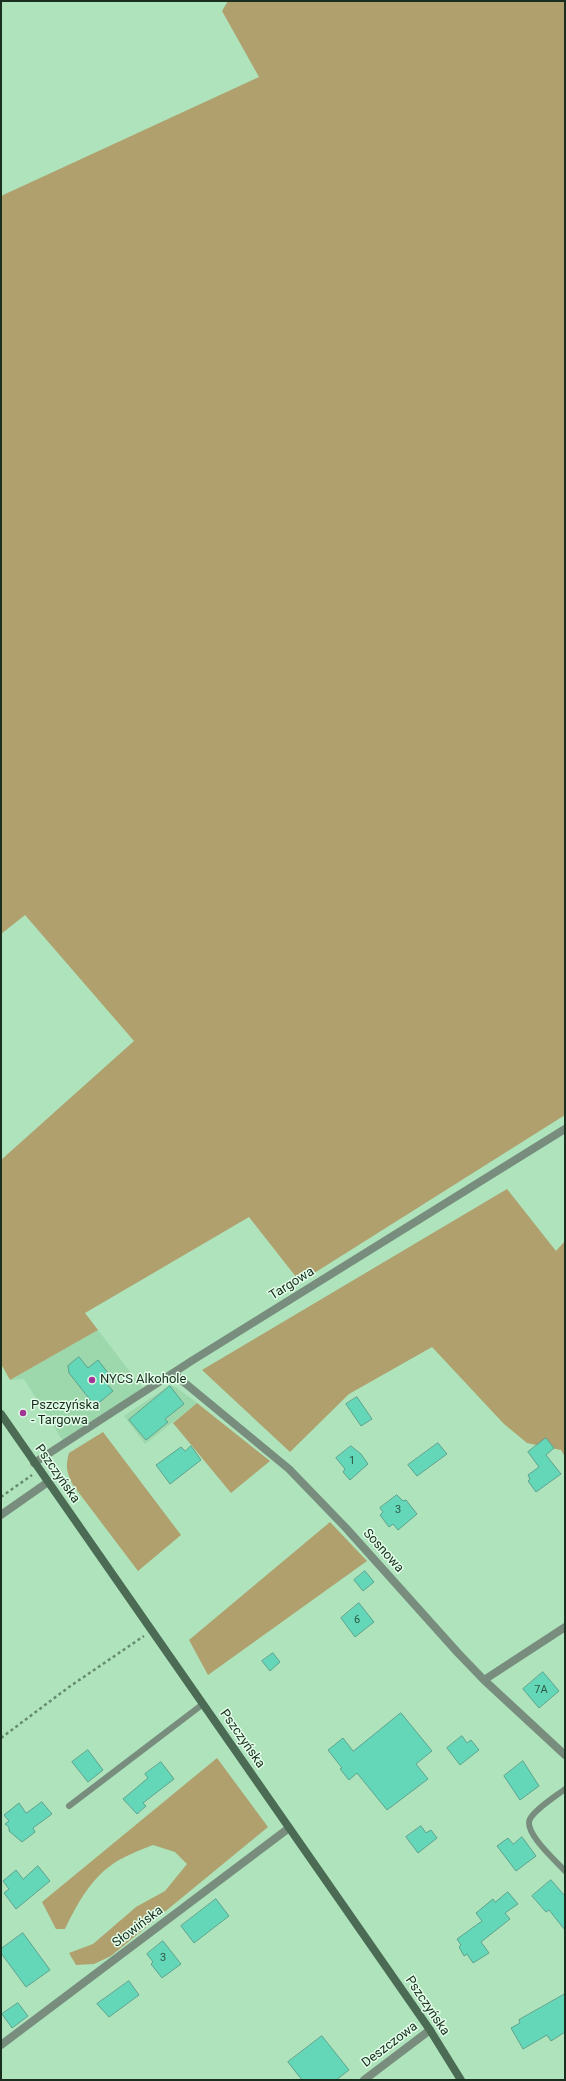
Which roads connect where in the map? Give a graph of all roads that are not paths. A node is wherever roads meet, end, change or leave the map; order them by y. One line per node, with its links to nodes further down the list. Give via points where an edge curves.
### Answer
1 (565, 1129): 2 (street, Targowa)
2 (174, 1374): 4 (street, Targowa); 8 (street, Sosnowa, via 289,1469)
3 (1, 1414): 4 (main road, Pszczyńska)
4 (37, 1466): 5 (main road, Pszczyńska)
5 (48, 1482): 6 (street); 9 (main road, Pszczyńska)
6 (1, 1515)
7 (565, 1627): 8 (street)
8 (484, 1680): 10 (street, Sosnowa)
9 (203, 1704): 12 (lane); 13 (main road, Pszczyńska)
10 (565, 1755)
11 (565, 1789): 14 (lane, via 535,1813 529,1819 528,1825 531,1834)
12 (69, 1806)
13 (289, 1828): 15 (main road, Pszczyńska); 16 (street, Słowińska)
14 (565, 1871)
15 (430, 2030): 17 (street, Deszczowa); 18 (main road, Pszczyńska)
16 (1, 2045)
17 (364, 2080)
18 (461, 2080)

